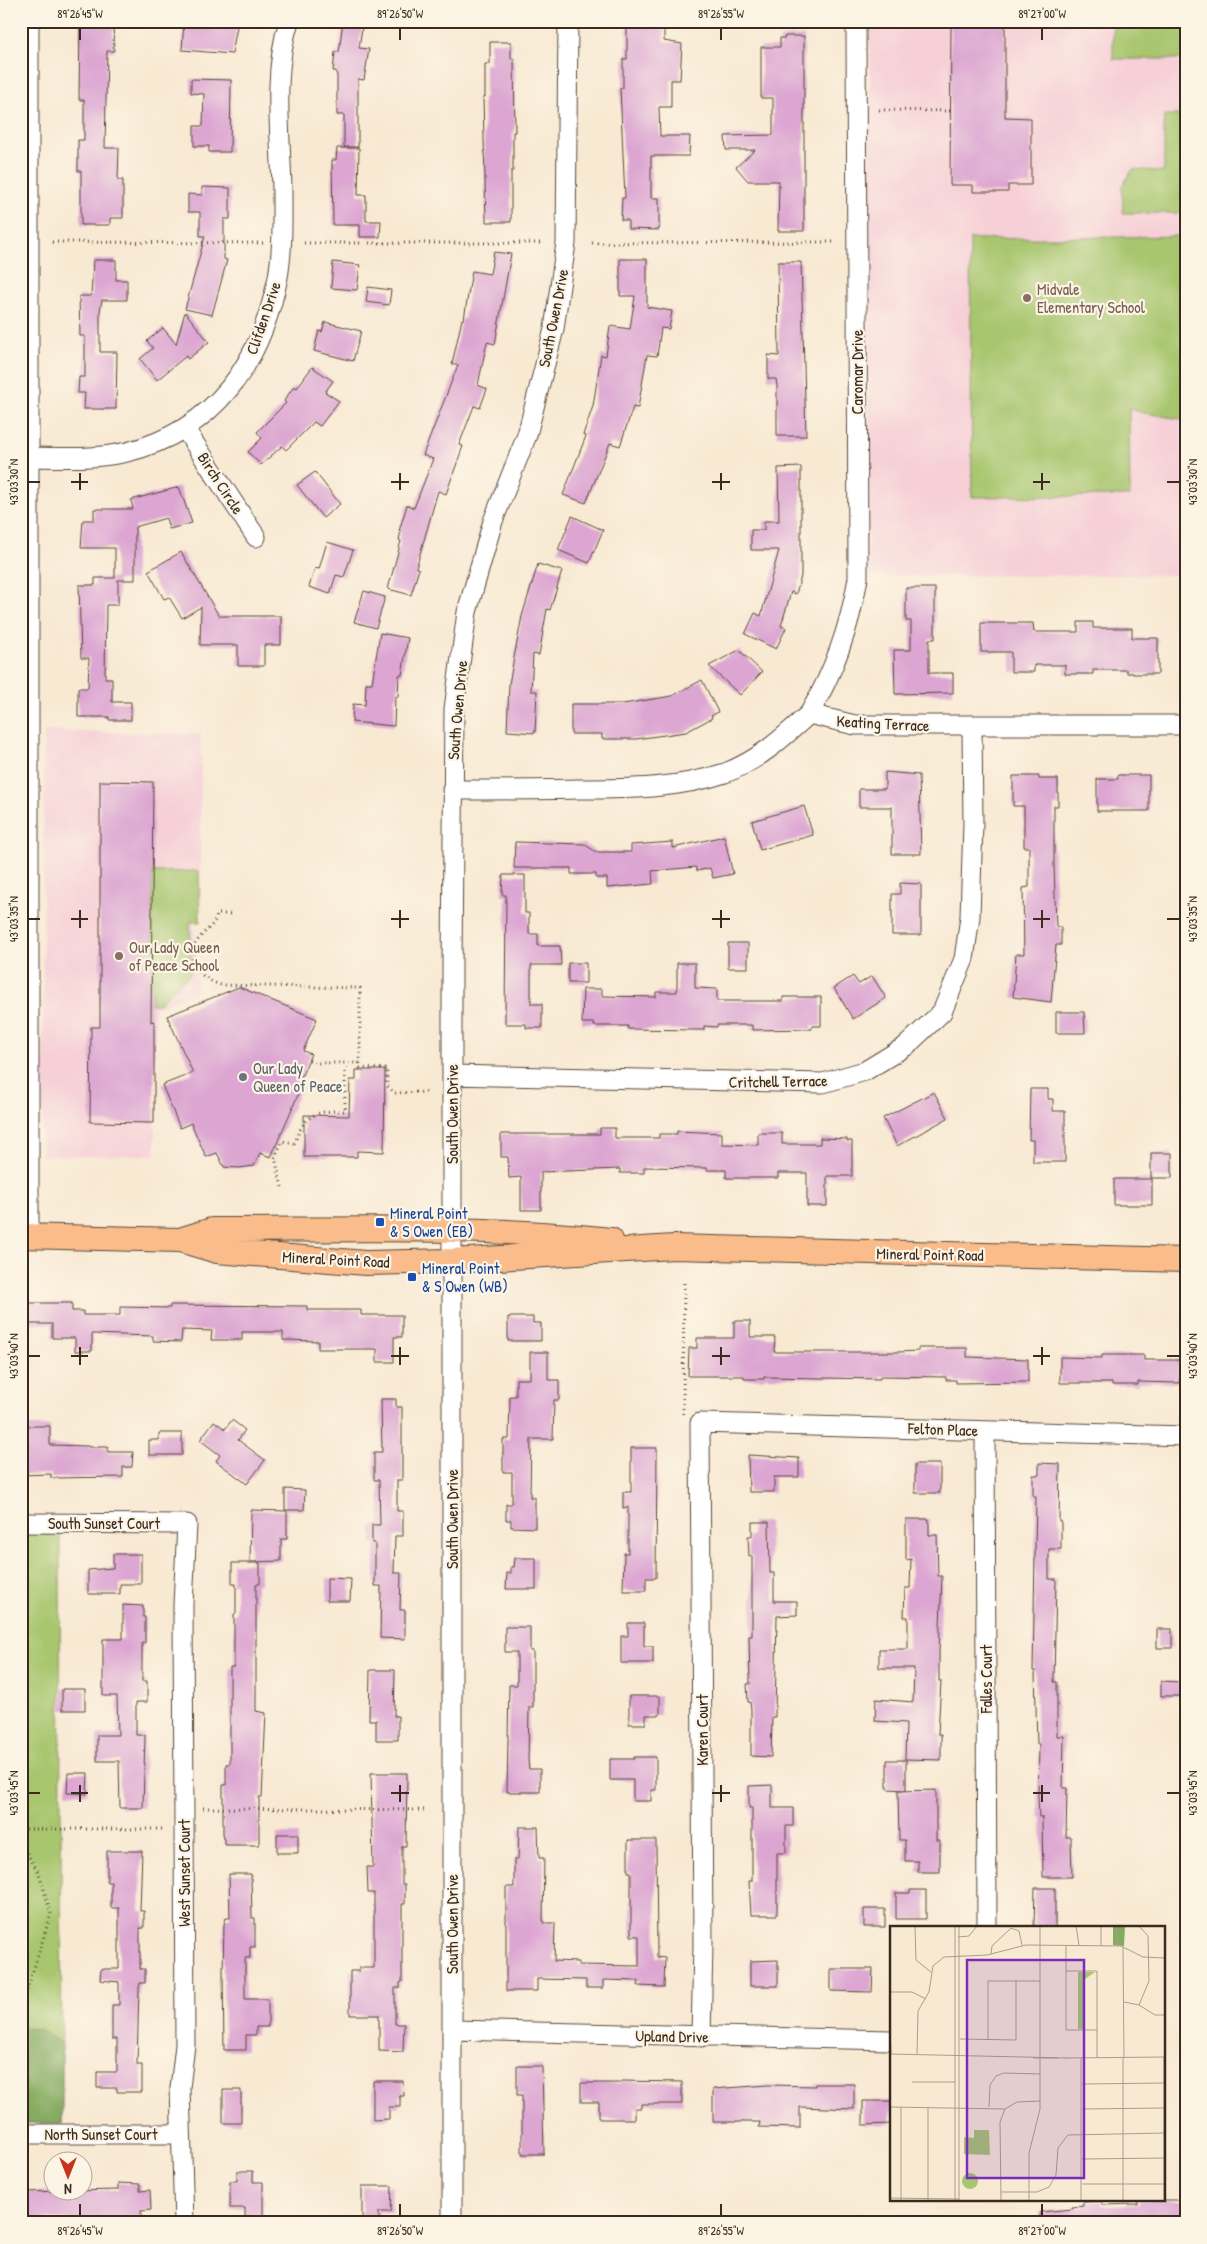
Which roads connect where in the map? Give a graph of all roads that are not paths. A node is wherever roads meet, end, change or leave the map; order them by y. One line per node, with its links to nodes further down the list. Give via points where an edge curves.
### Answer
1 (29, 21): 5 (street)
2 (289, 21): 6 (street, Clifden Drive, via 280,69 282,243 278,276 253,354 232,386 207,412)
3 (568, 21): 13 (street, South Owen Drive, via 566,243 557,312 527,435 493,521 467,612 454,709)
4 (856, 21): 10 (street, Caromar Drive, via 858,578 848,626 827,684)
5 (25, 196): 7 (street)
6 (185, 428): 7 (street, Clifden Drive, via 127,452); 8 (street, Birch Circle)
7 (25, 458): 9 (street)
8 (256, 537)
9 (25, 713): 14 (street)
10 (809, 714): 12 (street, Keating Terrace, via 855,725); 13 (street, via 783,738 752,759 726,772 688,783 655,788)
11 (1186, 725): 12 (street, Keating Terrace)
12 (972, 726): 15 (street, Critchell Terrace, via 970,917 964,959 942,1012 906,1046 865,1072 823,1083)
13 (452, 790): 15 (street, South Owen Drive)
14 (25, 972): 17 (street)
15 (452, 1075): 16 (street, South Owen Drive)
16 (451, 1231): 18 (main road, Mineral Point Road, via 212,1230); 19 (main road, Mineral Point Road, via 568,1236); 21 (street, South Owen Drive)
17 (25, 1236): 18 (main road, Mineral Point Road)
18 (180, 1240): 21 (main road, Mineral Point Road, via 217,1251 366,1263)
19 (674, 1248): 20 (main road, Mineral Point Road); 21 (main road, Mineral Point Road)
20 (1186, 1260)
21 (452, 1261): 28 (street, South Owen Drive)
22 (700, 1423): 23 (street, Felton Place); 29 (street, Karen Court)
23 (985, 1431): 24 (street, Felton Place); 27 (street, Falles Court)
24 (1186, 1436)
25 (21, 1523): 26 (street, South Sunset Court)
26 (187, 1524): 32 (street, West Sunset Court, via 183,1605 185,2045 180,2088)
27 (987, 1926)
28 (452, 2030): 29 (street, Upland Drive); 34 (street, South Owen Drive)
29 (701, 2036): 30 (street, Upland Drive)
30 (890, 2040)
31 (22, 2134): 32 (street, North Sunset Court)
32 (181, 2134): 33 (street, West Sunset Court)
33 (184, 2223)
34 (452, 2223)

